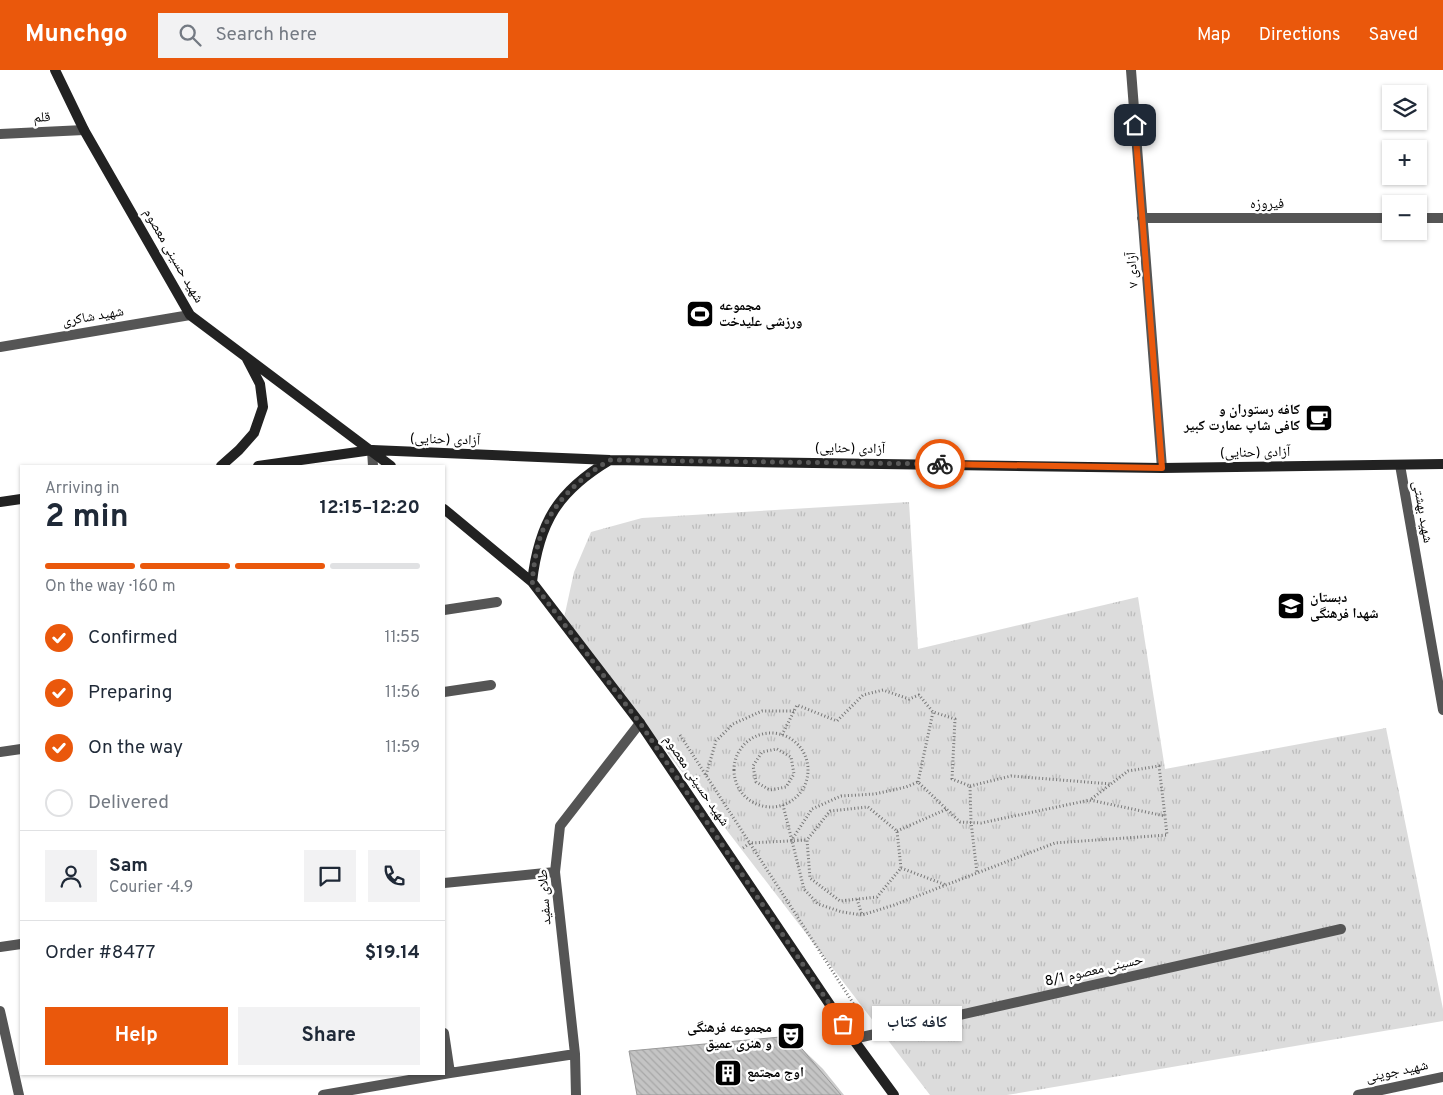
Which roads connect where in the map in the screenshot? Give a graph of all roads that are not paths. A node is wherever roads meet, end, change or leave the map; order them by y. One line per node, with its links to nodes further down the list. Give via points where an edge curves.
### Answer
1 (55, 70): 3 (main road, شهید حسینی معصوم)
2 (1131, 70): 5 (street, آزادی ۷)
3 (84, 130): 4 (street, قلم); 9 (main road, شهید حسینی معصوم)
4 (0, 134)
5 (1142, 218): 6 (street, فیروزه); 20 (street, آزادی ۷)
6 (1382, 218)
7 (1427, 218): 8 (street)
8 (1443, 218)
9 (190, 315): 10 (street, شهید شاکری); 11 (main road, شهید حسینی معصوم)
10 (0, 347)
11 (246, 356): 12 (main road, شهید حسینی معصوم); 15 (main road, via 260,384 263,407 254,434)
12 (372, 450): 13 (main road, آزادی (حنایی)); 16 (main road, آزادی (حنایی)); 17 (street); 18 (main road, شهید حسینی معصوم)
13 (610, 460): 20 (main road, آزادی (حنایی)); 24 (main road, via 588,473 554,510 542,532)
14 (1443, 464): 19 (main road, آزادی (حنایی))
15 (221, 465)
16 (265, 465)
17 (373, 465)
18 (390, 465)
19 (1400, 465): 20 (main road, آزادی (حنایی)); 27 (street, شهید بهشتی)
20 (1162, 468)
21 (20, 499): 22 (main road)
22 (0, 502)
23 (445, 511): 24 (main road, شهید حسینی معصوم)
24 (532, 582): 31 (main road, شهید حسینی معصوم)
25 (497, 602): 26 (street)
26 (445, 610)
27 (1440, 671): 30 (street, شهید بهشتی)
28 (491, 685): 29 (street)
29 (445, 692)
30 (1443, 710)
31 (640, 723): 34 (street, طلای سفید, via 560,826); 40 (main road, شهید حسینی معصوم)
32 (20, 749): 33 (street)
33 (0, 752)
34 (555, 872): 35 (street); 42 (street, طلای سفید)
35 (445, 883)
36 (1341, 929): 40 (street, حسینی معصوم 8/1)
37 (20, 944): 38 (street)
38 (0, 947)
39 (0, 1011): 47 (street)
40 (853, 1039): 50 (main road, شهید حسینی معصوم)
41 (445, 1040): 43 (street)
42 (575, 1054): 43 (street); 49 (street, طلای سفید)
43 (450, 1073): 44 (street)
44 (445, 1074)
45 (438, 1075): 48 (street)
46 (1443, 1077): 51 (street, شهید جوینی)
47 (19, 1095)
48 (323, 1095)
49 (576, 1095)
50 (894, 1095)
51 (1358, 1095)

